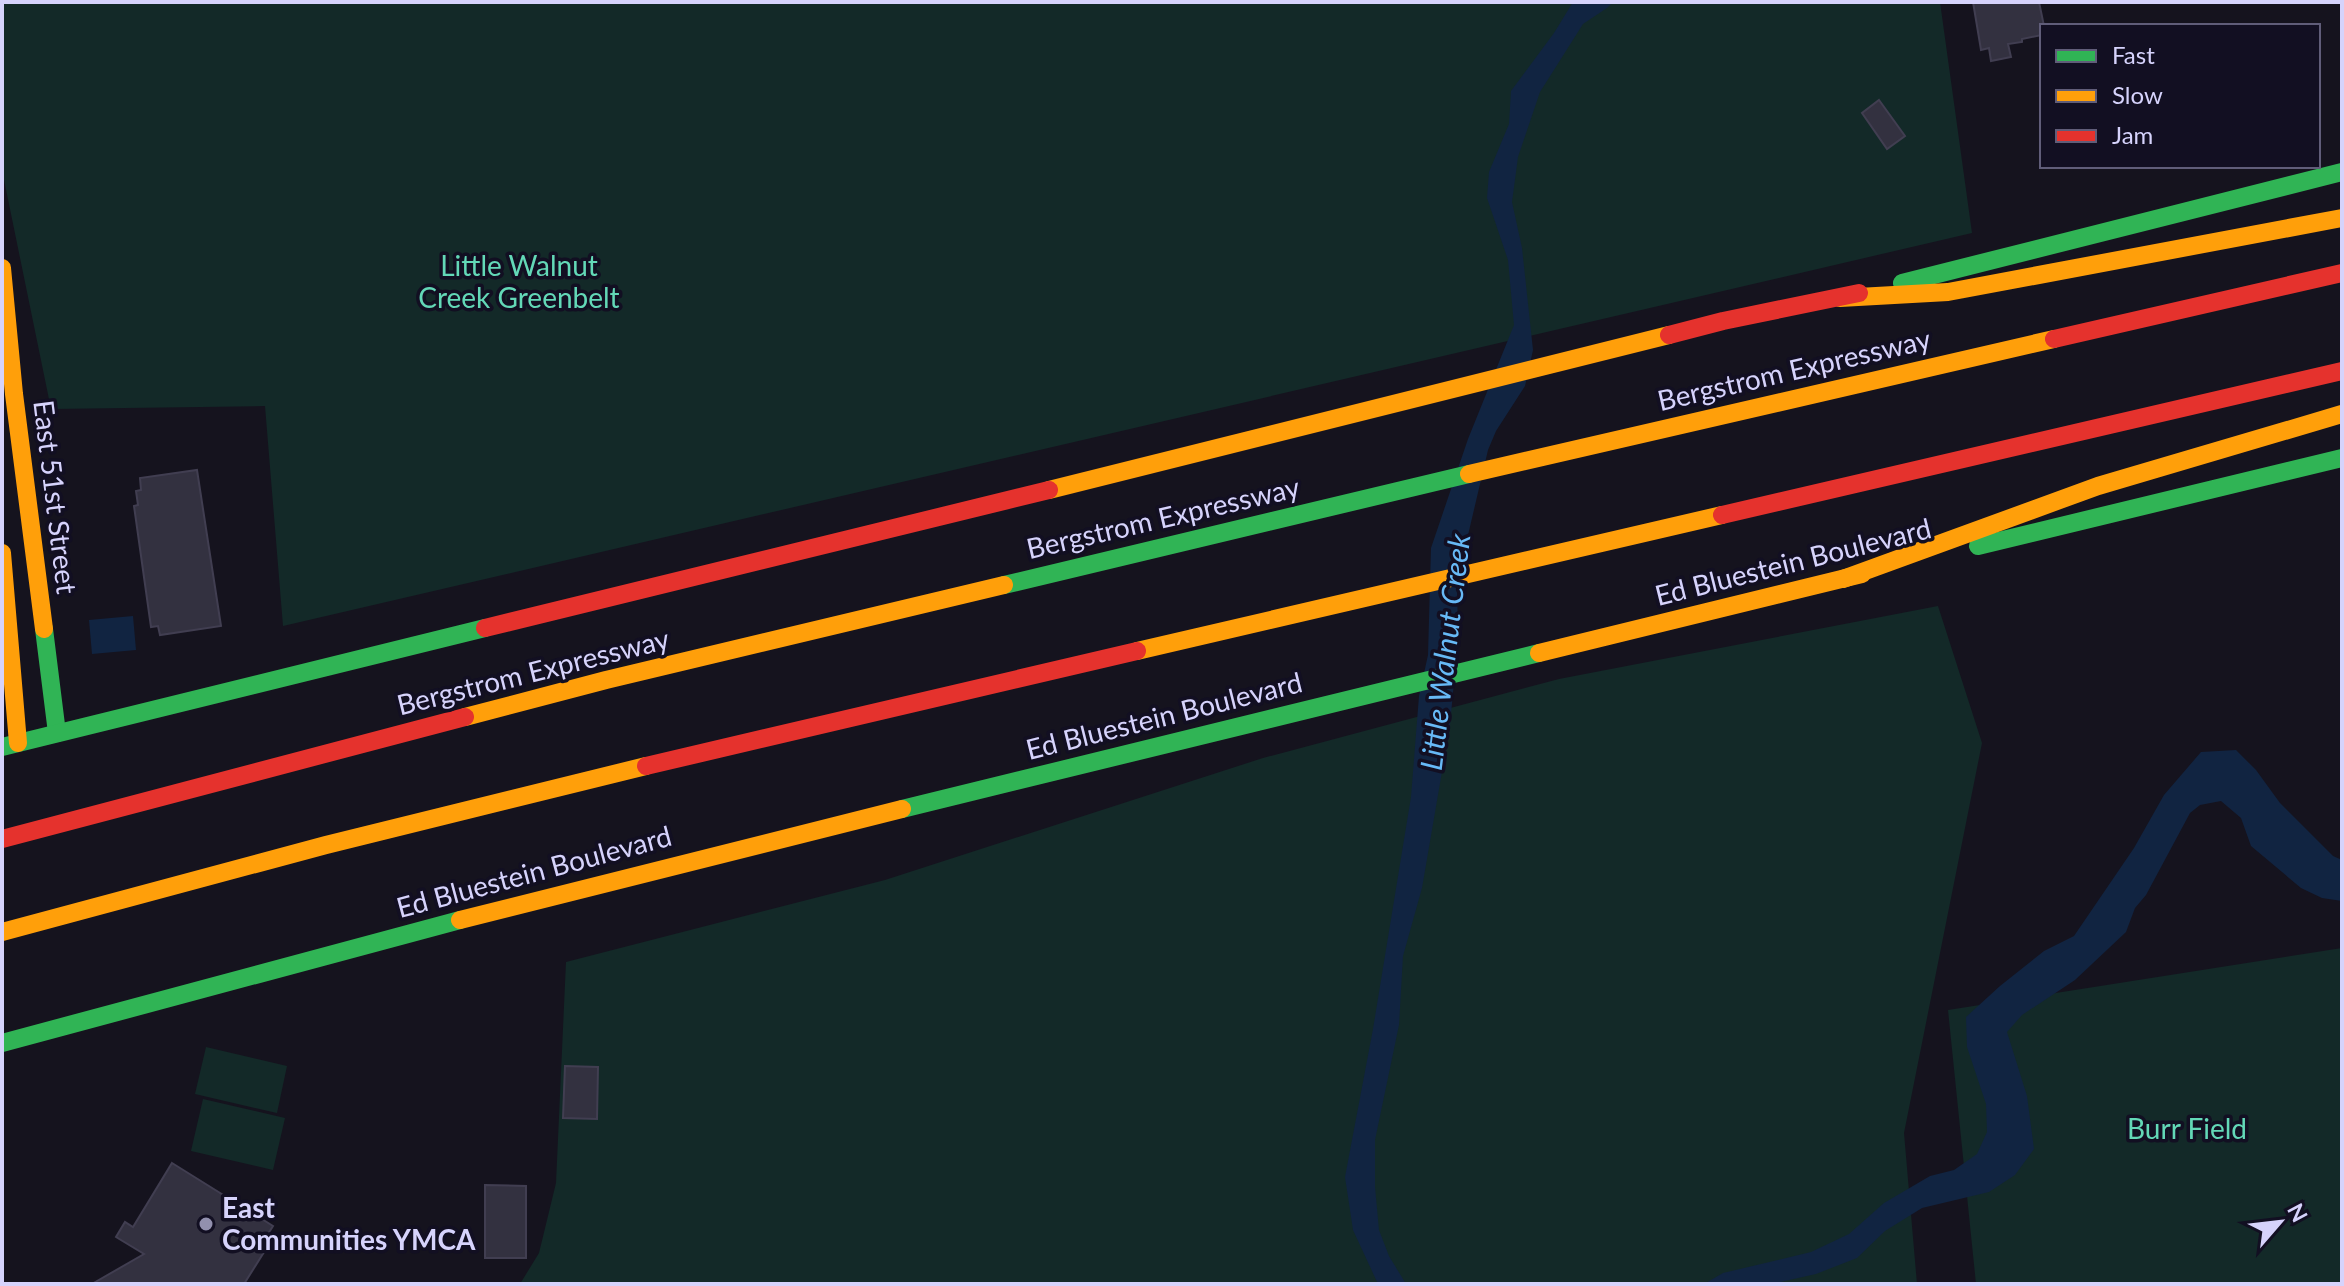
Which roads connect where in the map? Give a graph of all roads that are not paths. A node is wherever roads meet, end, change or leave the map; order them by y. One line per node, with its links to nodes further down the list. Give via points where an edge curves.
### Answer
1 (2342, 172): 5 (main road)
2 (2342, 218): 5 (main road, via 1948,292)
3 (2, 268): 7 (main road, East 51st Street)
4 (2342, 273): 16 (main road, Bergstrom Expressway, via 606,680)
5 (1840, 298): 14 (main road, via 1723,321)
6 (2342, 371): 17 (main road, via 715,749)
7 (8, 390): 12 (main road, East 51st Street)
8 (2342, 414): 11 (main road, via 2098,486)
9 (2342, 458): 11 (main road, Ed Bluestein Boulevard)
10 (2, 553): 13 (main road)
11 (1843, 579): 20 (main road, Ed Bluestein Boulevard, via 700,858)
12 (39, 588): 13 (main road); 14 (main road, East 51st Street)
13 (6, 592): 15 (main road)
14 (57, 733): 15 (main road)
15 (10, 745)
16 (2, 839)
17 (224, 872): 18 (main road); 19 (main road)
18 (164, 909)
19 (2, 932)
20 (2, 1043)

